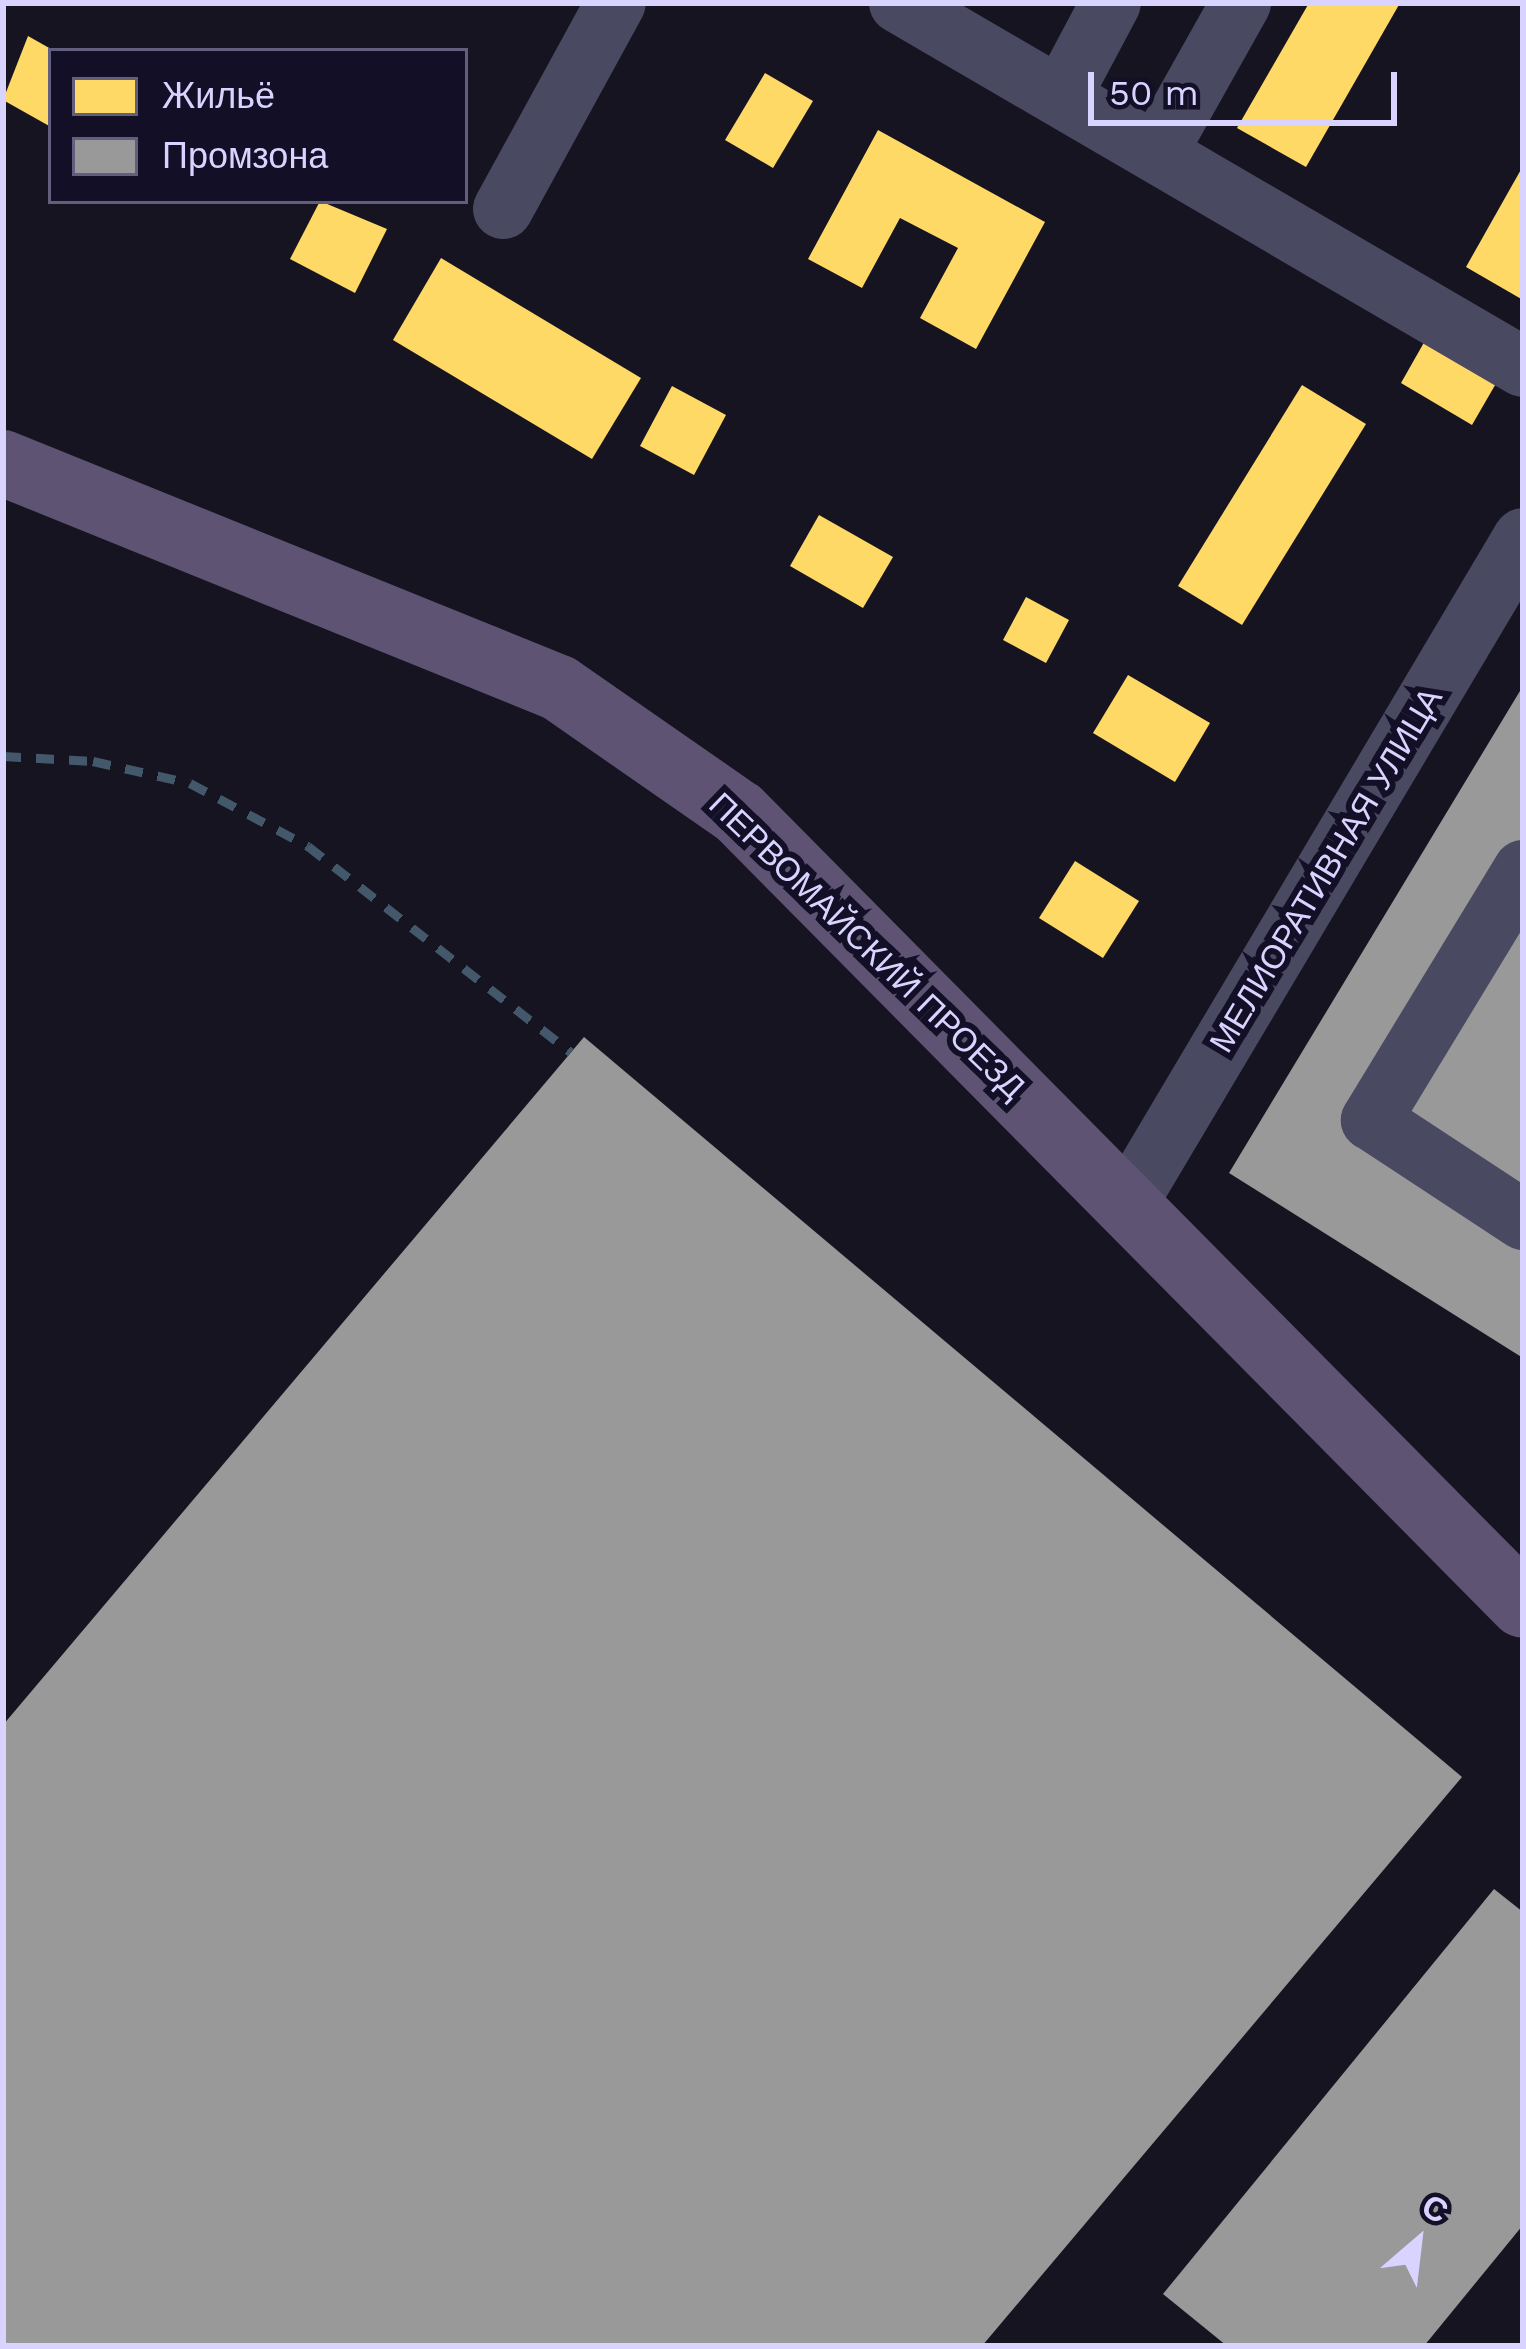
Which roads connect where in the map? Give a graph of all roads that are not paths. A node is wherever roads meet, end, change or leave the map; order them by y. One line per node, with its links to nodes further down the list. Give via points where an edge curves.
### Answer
1 (616, 3): 7 (street)
2 (899, 3): 5 (street)
3 (1112, 3): 5 (street)
4 (1241, 3): 6 (street)
5 (1062, 94): 6 (street)
6 (1158, 151): 8 (street)
7 (503, 209)
8 (1523, 367)
9 (3, 464): 12 (main road, ПЕРВОМАЙСКИЙ ПРОЕЗД, via 559,688 740,813)
10 (1523, 538): 12 (street, МЕЛИОРАТИВНАЯ УЛИЦА)
11 (1523, 870): 13 (street, via 1371,1120)
12 (1129, 1201): 14 (main road, ПЕРВОМАЙСКИЙ ПРОЕЗД)
13 (1523, 1220)
14 (1523, 1606)

